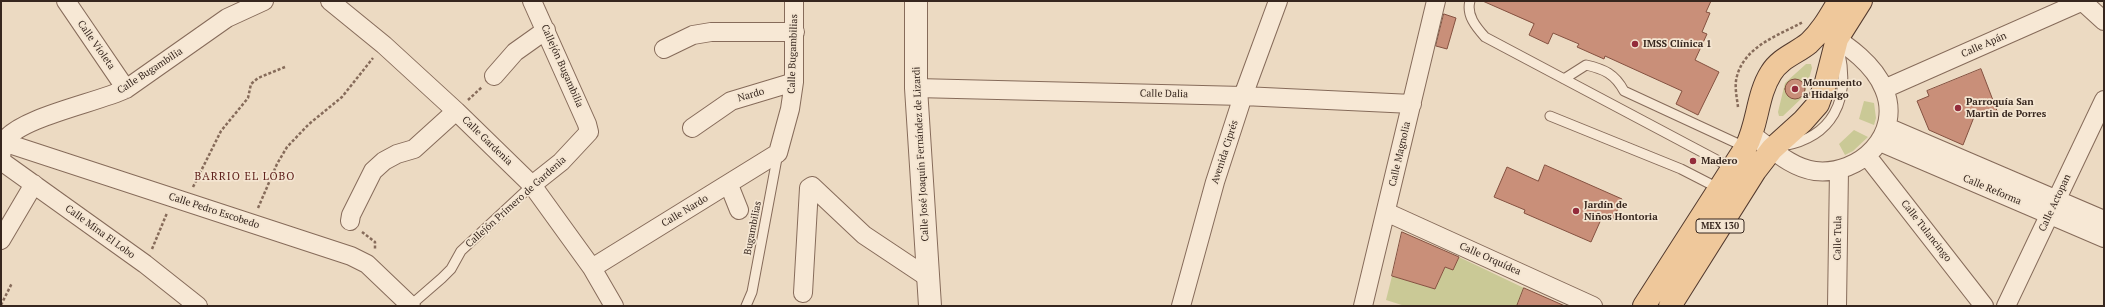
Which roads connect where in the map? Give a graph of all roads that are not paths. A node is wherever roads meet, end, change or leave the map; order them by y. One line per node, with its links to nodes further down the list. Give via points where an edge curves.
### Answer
1 (66, 1): 21 (street, Calle Violeta)
2 (264, 1): 21 (street, Calle Bugambilia, via 227,18)
3 (330, 1): 29 (street, Calle Gardenia, via 384,45)
4 (532, 1): 14 (street, Callejón Bugambilia)
5 (794, 1): 15 (street, Calle Bugambilias)
6 (916, 1): 22 (street, Calle José Joaquín Fernández de Lizardi)
7 (1278, 1): 25 (street, Avenida Ciprés)
8 (1436, 1): 27 (street, Calle Magnolia)
9 (1470, 1): 19 (lane, via 1469,13 1485,37)
10 (1839, 1): 16 (main road, MEX 130)
11 (1861, 1): 16 (main road, MEX 130)
12 (2083, 1): 13 (street); 23 (street, Calle Apán)
13 (2104, 21)
14 (546, 30): 18 (street, via 515,52); 32 (street, Callejón Bugambilia)
15 (795, 32): 17 (street, via 711,32 693,35); 20 (street, Calle Bugambilias)
16 (1830, 34): 23 (street, via 1863,60); 34 (main road, MEX 130, via 1789,55 1771,72); 35 (main road, MEX 130, via 1826,82 1818,104)
17 (664, 49)
18 (494, 76)
19 (1564, 79): 24 (lane, via 1586,66 1602,68 1612,74); 28 (lane)
20 (794, 82): 31 (street, Nardo, via 731,101); 37 (street, Calle Bugambilias, via 790,109)
21 (126, 88): 36 (street, Calle Bugambilia, via 112,95 31,121 16,129)
22 (916, 88): 25 (street, Calle Dalia); 53 (street, Calle José Joaquín Fernández de Lizardi)
23 (1884, 89): 33 (street, via 1888,107)
24 (1624, 90): 28 (lane); 34 (lane)
25 (1243, 96): 27 (street, Calle Dalia); 61 (street, Avenida Ciprés, via 1215,182)
26 (2104, 100): 45 (street, Calle Actopan)
27 (1412, 104): 47 (street, Calle Magnolia)
28 (1619, 108): 39 (lane)
29 (456, 111): 42 (street, Calle Gardenia); 49 (street, via 414,149 397,154 373,171)
30 (1550, 116): 44 (lane, via 1632,149)
31 (692, 128)
32 (589, 132): 42 (street, Callejón Primero de Gardenia, via 561,162)
33 (1884, 134): 38 (street); 45 (street, Calle Reforma)
34 (1749, 141): 35 (street); 39 (main road, MEX 130)
35 (1772, 148): 40 (street, via 1791,163 1814,171); 44 (main road, MEX 130)
36 (2, 151): 41 (street, Calle Mina El Lobo); 57 (street, Calle Pedro Escobedo, via 179,200 351,256 367,264)
37 (778, 152): 43 (street, Calle Nardo); 59 (lane, Bugambilias, via 752,292)
38 (1867, 156): 40 (street); 66 (street, Calle Tulancingo)
39 (1732, 168): 44 (main road, MEX 130)
40 (1839, 170): 65 (street, Calle Tula)
41 (34, 184): 51 (street); 56 (street, Calle Mina El Lobo, via 145,264)
42 (532, 185): 52 (street, Calle Gardenia); 57 (lane, Callejón Primero de Gardenia, via 461,251 451,269)
43 (729, 185): 46 (street); 52 (street, Calle Nardo)
44 (1728, 193): 55 (main road, MEX 130); 64 (main road, MEX 130)
45 (2053, 208): 48 (street, Calle Reforma); 50 (street, Calle Reforma); 67 (street, Calle Actopan)
46 (740, 210)
47 (1386, 212): 62 (street, Calle Magnolia); 63 (street, Calle Orquídea)
48 (2104, 220)
49 (350, 221)
50 (2104, 238)
51 (1, 240)
52 (592, 268): 58 (street, Calle Gardenia)
53 (927, 277): 54 (street, via 864,235 812,186 809,188); 60 (street, Calle José Joaquín Fernández de Lizardi)
54 (803, 293)
55 (1650, 302)
56 (198, 306)
57 (411, 306)
58 (614, 306)
59 (746, 306)
60 (930, 306)
61 (1181, 306)
62 (1363, 306)
63 (1593, 306)
64 (1670, 306)
65 (1837, 306)
66 (1984, 306)
67 (2006, 306)

